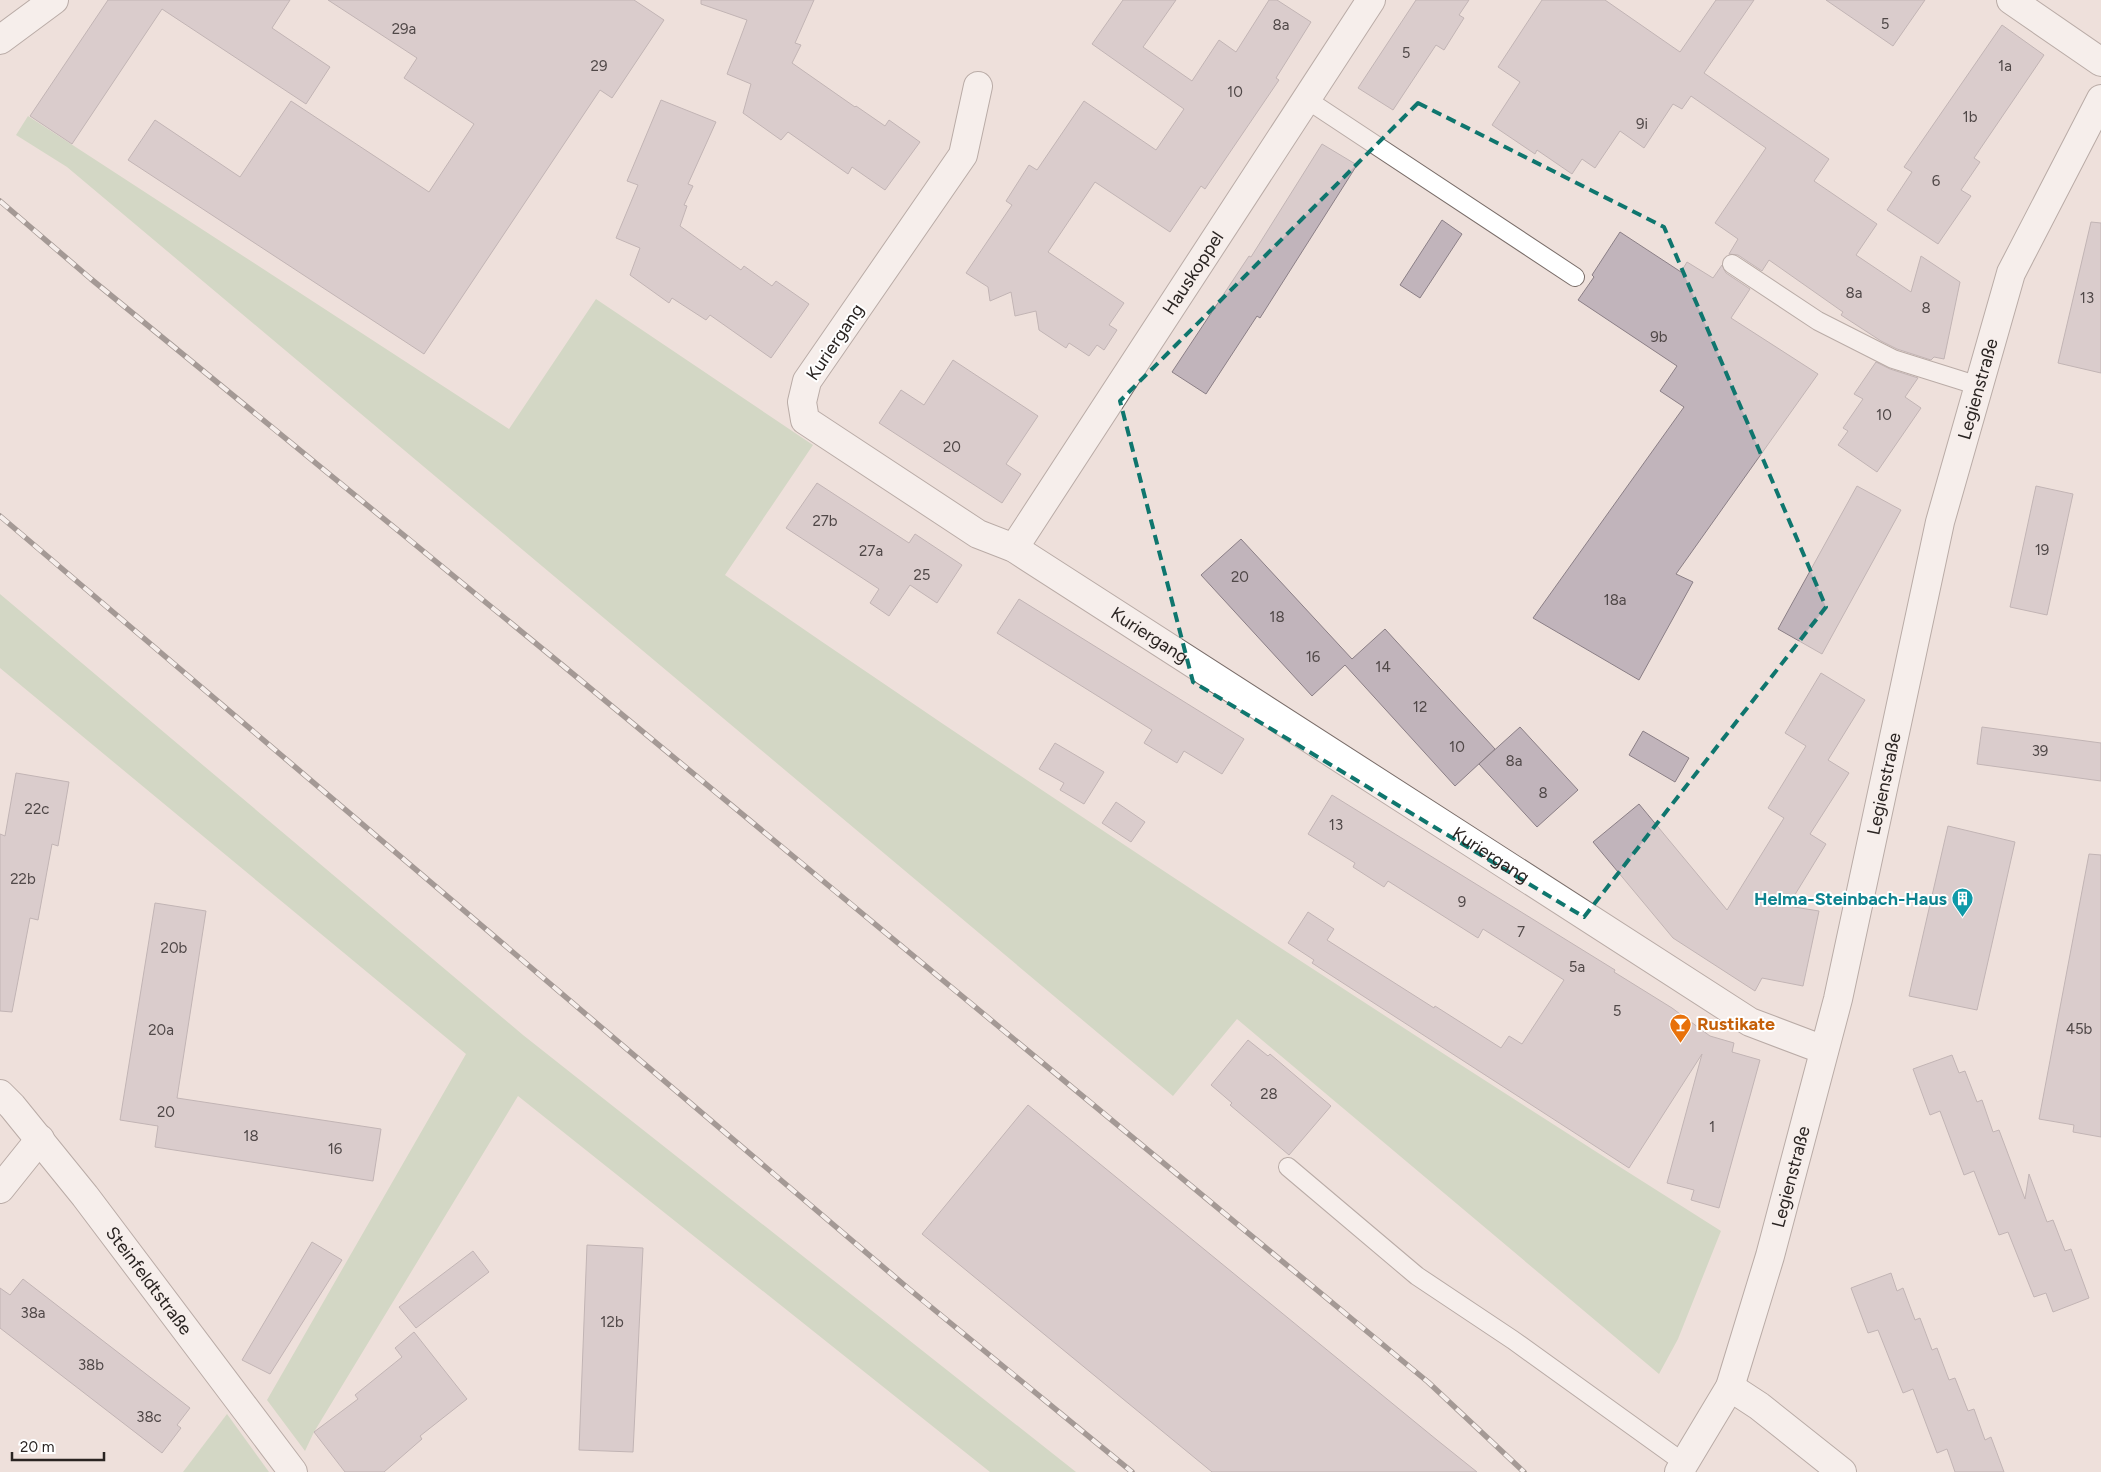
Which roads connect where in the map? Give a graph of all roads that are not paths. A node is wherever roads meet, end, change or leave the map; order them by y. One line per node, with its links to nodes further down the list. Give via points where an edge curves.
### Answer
1 (54, 0): 4 (street)
2 (1370, 0): 8 (street, Hauskoppel)
3 (2011, 0): 5 (street)
4 (0, 40)
5 (2101, 62)
6 (978, 86): 12 (street, Kuriergang, via 963,155 807,381 802,402 805,420 978,534)
7 (2101, 98): 11 (street, Legienstraße, via 2011,273)
8 (1306, 99): 10 (lane); 12 (street, Hauskoppel)
9 (1732, 264): 11 (lane, via 1818,322 1893,359)
10 (1575, 278)
11 (1979, 386): 13 (street, Legienstraße, via 1940,522 1838,999)
12 (1014, 548): 13 (street, Kuriergang, via 1750,1022)
13 (1824, 1050): 18 (street, Legienstraße, via 1770,1256)
14 (0, 1094): 15 (street, Steinfeldtstraße)
15 (40, 1139): 17 (street); 20 (street, Steinfeldtstraße)
16 (1288, 1166): 19 (lane, via 1417,1276 1513,1340)
17 (0, 1188)
18 (1730, 1387): 19 (street, Legienstraße); 21 (street)
19 (1681, 1468)
20 (293, 1472)
21 (1842, 1472)

